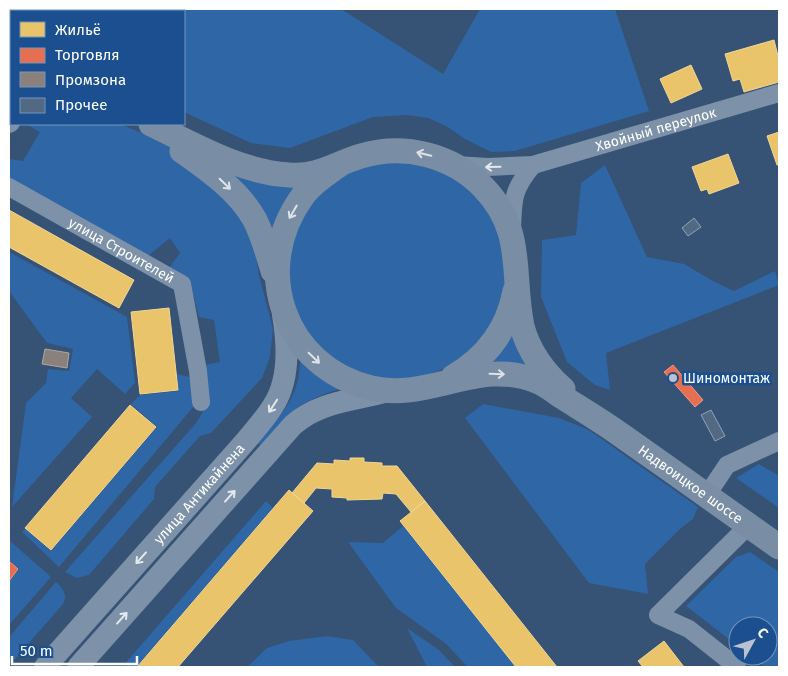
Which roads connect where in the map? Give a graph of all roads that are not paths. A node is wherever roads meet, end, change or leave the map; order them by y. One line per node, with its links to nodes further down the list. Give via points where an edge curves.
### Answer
1 (779, 93): 6 (street, Хвойный переулок)
2 (145, 125): 10 (main road, one-way to 10, via 208,169 245,206 263,239)
3 (153, 125): 5 (main road, via 244,166 271,173 306,175)
4 (453, 164): 5 (main road, one-way to 5, via 408,151 384,151); 6 (street, Хвойный переулок, one-way to 4, via 488,167); 8 (main road, via 484,188 496,202)
5 (339, 165): 10 (main road, one-way to 10, via 319,179 290,216 281,238 277,261)
6 (533, 165): 8 (street, via 522,178 514,197)
7 (9, 187): 13 (street, улица Строителей, via 182,284 198,371)
8 (512, 237): 9 (main road)
9 (517, 281): 11 (main road, via 512,305 491,346 461,372); 14 (main road, via 522,327 533,352 549,377)
10 (278, 288): 12 (main road, one-way to 12, via 286,319 310,355 346,380); 19 (street, улица Антикайнена, one-way to 19, via 287,349 283,383 273,407)
11 (432, 386): 12 (main road); 14 (main road, one-way to 14, via 493,373 526,377 540,382)
12 (388, 391): 20 (street, улица Антикайнена, one-way to 12, via 293,425 313,410)
13 (200, 402)
14 (603, 423): 16 (main road, Надвоицкое шоссе)
15 (779, 442): 16 (street, via 727,465)
16 (706, 495): 17 (main road, Надвоицкое шоссе)
17 (749, 525): 18 (main road, Надвоицкое шоссе); 21 (street, via 658,615 689,629)
18 (779, 546)
19 (45, 667)
20 (78, 667)
21 (737, 667)

